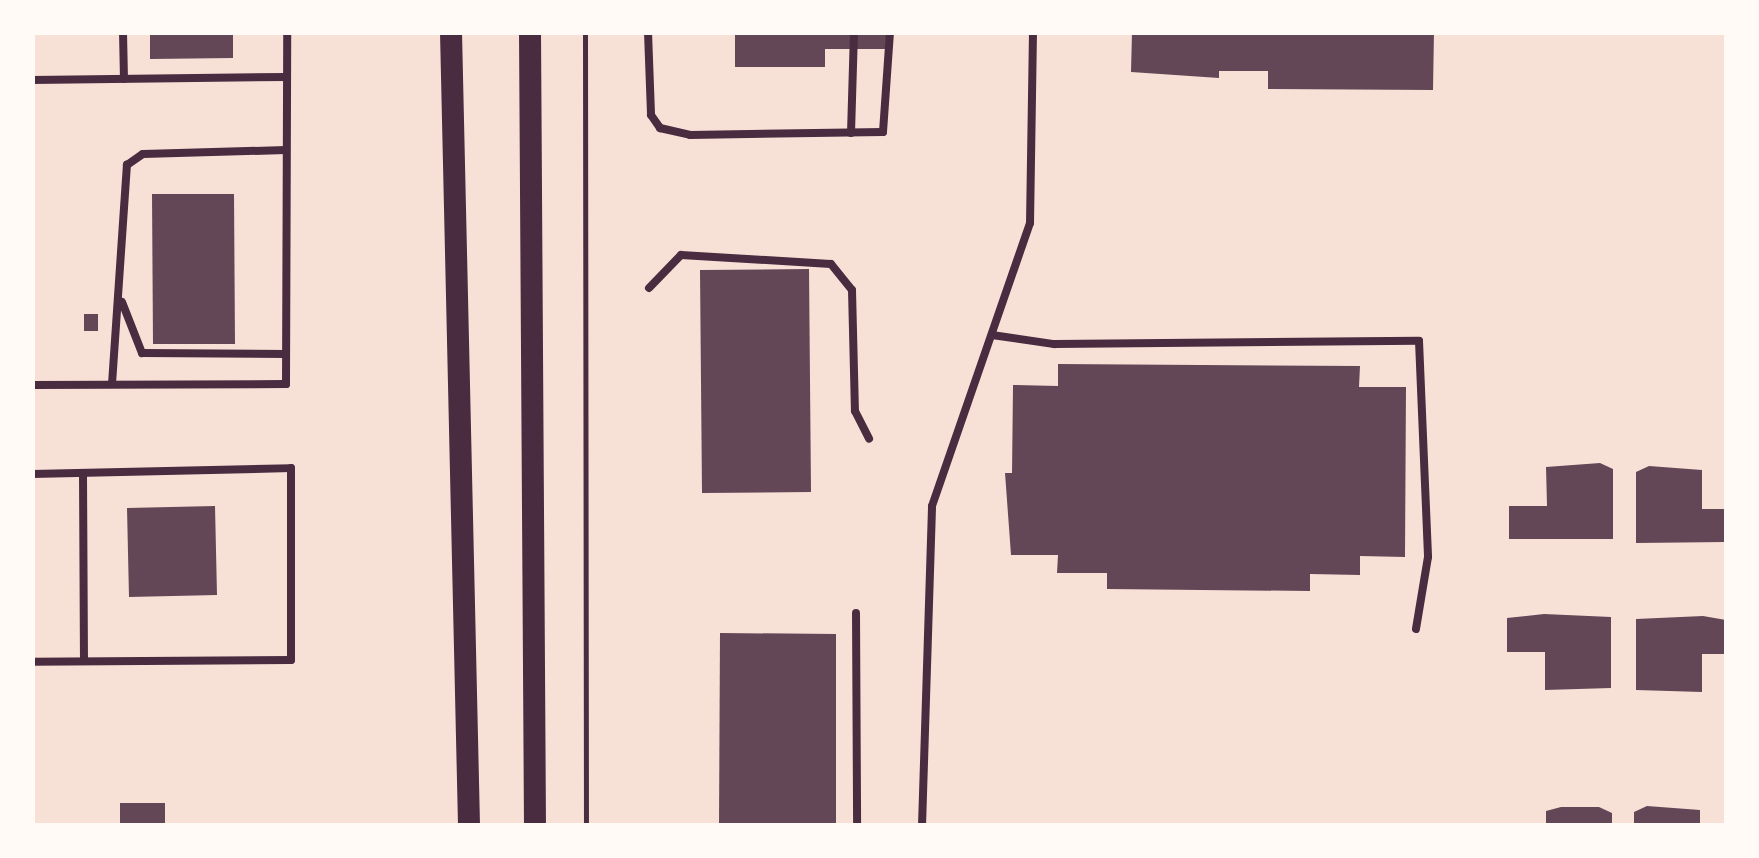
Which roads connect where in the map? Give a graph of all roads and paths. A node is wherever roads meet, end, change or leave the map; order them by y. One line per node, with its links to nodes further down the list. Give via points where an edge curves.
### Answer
1 (123, 32): 11 (lane)
2 (286, 32): 10 (lane)
3 (451, 32): 28 (main road)
4 (530, 32): 29 (main road)
5 (584, 32): 30 (path)
6 (648, 32): 13 (lane, via 648,99 660,128)
7 (854, 32): 13 (lane)
8 (890, 32): 13 (lane, via 883,132)
9 (1033, 32): 17 (lane, via 1030,222)
10 (286, 77): 11 (lane); 14 (lane)
11 (124, 79): 12 (lane)
12 (32, 80)
13 (850, 133)
14 (286, 150): 16 (lane, via 132,160 124,174); 18 (lane)
15 (649, 288): 21 (lane, via 681,255 831,264 852,290 854,411)
16 (122, 302): 18 (lane, via 142,353); 19 (lane)
17 (992, 335): 25 (lane, via 1054,344 1419,341 1428,557); 32 (lane, via 932,506)
18 (286, 354): 19 (lane, via 286,384)
19 (112, 384): 20 (lane)
20 (32, 386)
21 (869, 439)
22 (83, 473): 23 (lane); 26 (lane); 26 (lane, via 291,468 291,660)
23 (32, 474)
24 (856, 614): 31 (lane)
25 (1416, 629)
26 (84, 661): 27 (lane)
27 (32, 662)
28 (469, 826)
29 (534, 826)
30 (586, 826)
31 (857, 826)
32 (922, 826)

